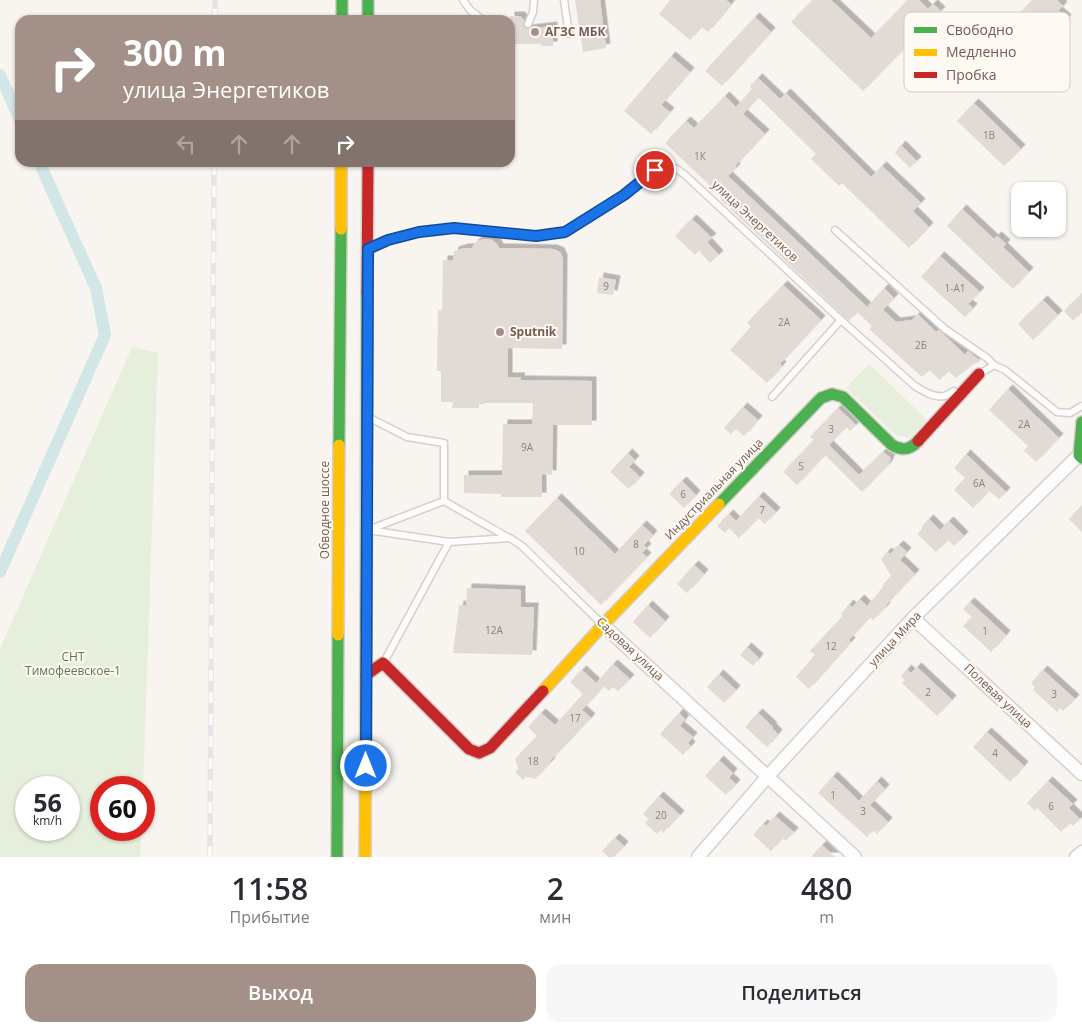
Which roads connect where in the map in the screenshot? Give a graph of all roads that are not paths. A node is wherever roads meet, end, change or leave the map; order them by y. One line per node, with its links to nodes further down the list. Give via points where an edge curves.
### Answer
1 (342, 0): 6 (main road)
2 (368, 0): 7 (main road)
3 (463, 0): 8 (lane)
4 (534, 0): 9 (lane)
5 (564, 0): 10 (lane)
6 (342, 15)
7 (368, 15)
8 (476, 15)
9 (528, 24)
10 (569, 34)
11 (341, 167): 34 (main road, Обводное шоссе)
12 (368, 167): 14 (main road)
13 (835, 230): 16 (lane, via 946,328)
14 (368, 249): 15 (lane, улица Энергетиков, via 419,232 454,228 536,236 565,232 624,195 655,170 669,165 684,174); 20 (main road)
15 (841, 320): 17 (lane, улица Энергетиков, via 925,392 945,396); 18 (lane)
16 (994, 365): 17 (lane, улица Энергетиков); 19 (lane, via 1057,412 1070,413)
17 (979, 374): 28 (main road, Индустриальная улица, via 915,445 904,451 892,445 842,397 832,394 821,398)
18 (772, 397)
19 (1082, 406)
20 (367, 416): 23 (lane, via 407,437 444,443); 24 (main road)
21 (1082, 422): 22 (main road, улица Мира)
22 (1081, 456): 27 (street, улица Мира)
23 (444, 501): 24 (lane); 25 (lane, Садовая улица)
24 (367, 530): 26 (lane); 30 (main road)
25 (510, 538): 26 (lane); 28 (lane, Садовая улица)
26 (449, 542): 29 (lane)
27 (914, 618): 31 (street, Полевая улица); 32 (street, улица Мира)
28 (603, 625): 29 (main road, Индустриальная улица, via 490,748 479,753 469,749); 32 (street, Садовая улица)
29 (383, 663): 30 (main road)
30 (366, 675): 35 (main road)
31 (1082, 774)
32 (768, 776): 36 (street, улица Мира); 37 (street, Садовая улица)
33 (1082, 852): 38 (street)
34 (337, 857)
35 (365, 857)
36 (698, 857)
37 (855, 857)
38 (1076, 857)

